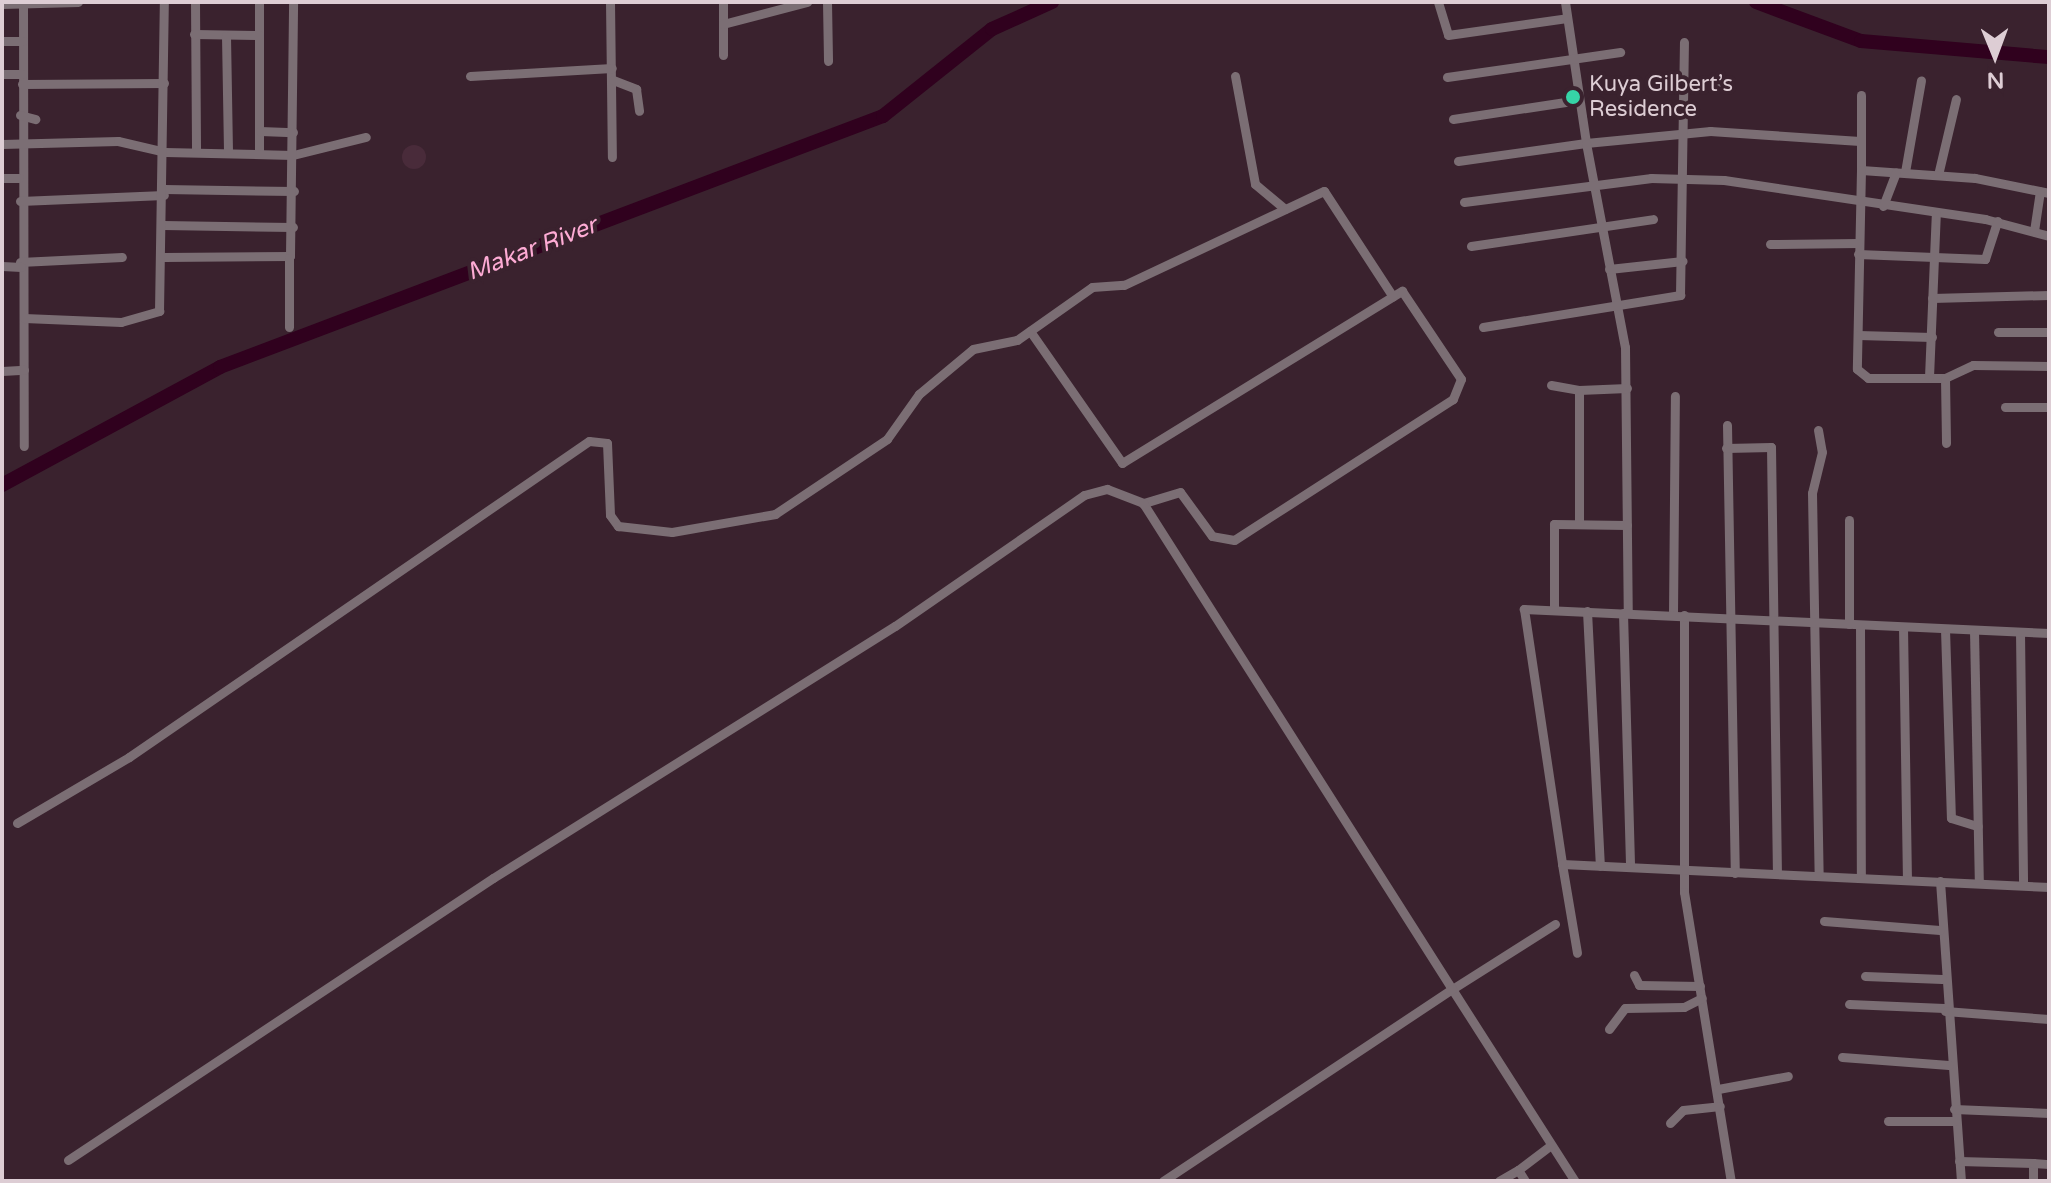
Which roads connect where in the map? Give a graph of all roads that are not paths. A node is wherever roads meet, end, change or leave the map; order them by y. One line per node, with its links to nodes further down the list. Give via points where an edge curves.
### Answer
1 (78, 2): 14 (street)
2 (164, 2): 37 (street)
3 (195, 2): 19 (street)
4 (259, 2): 20 (street)
5 (293, 2): 49 (street)
6 (610, 2): 29 (street)
7 (723, 2): 18 (street)
8 (756, 2): 16 (street)
9 (791, 2): 10 (street); 16 (street)
10 (807, 2)
11 (827, 2): 28 (street)
12 (1438, 2): 17 (street, via 1448,35)
13 (1565, 2): 17 (street)
14 (23, 3): 15 (street); 23 (street)
15 (2, 4)
16 (756, 15): 18 (street)
17 (1567, 18): 27 (street)
18 (723, 24): 26 (street)
19 (194, 34): 21 (street); 56 (street)
20 (259, 35): 21 (street); 47 (street)
21 (226, 36): 57 (street)
22 (2, 41): 23 (street)
23 (23, 41): 34 (street)
24 (1684, 42): 39 (street)
25 (1620, 52): 27 (street)
26 (723, 55)
27 (1574, 60): 33 (street); 42 (street)
28 (828, 61)
29 (612, 68): 31 (street); 35 (street)
30 (2, 74): 34 (street)
31 (470, 76)
32 (1235, 76): 76 (street, via 1255,184)
33 (1447, 77)
34 (22, 79): 37 (street); 44 (street)
35 (613, 80): 43 (street, via 636,89); 60 (street)
36 (1921, 80): 63 (street)
37 (164, 83): 55 (street)
38 (1722, 84): 39 (street)
39 (1682, 87): 48 (street)
40 (1861, 95): 51 (street)
41 (1956, 99): 64 (street)
42 (1579, 100): 46 (street); 52 (street)
43 (639, 111)
44 (20, 115): 45 (street); 54 (street)
45 (35, 119)
46 (1453, 119)
47 (260, 131): 49 (street); 58 (street)
48 (1686, 131): 51 (street); 52 (street); 67 (street)
49 (293, 132): 59 (street)
50 (366, 137): 59 (street)
51 (1860, 141): 62 (street)
52 (1586, 143): 61 (street); 68 (street)
53 (2, 144): 54 (street)
54 (18, 144): 55 (street, via 118,141); 66 (street)
55 (165, 152): 56 (street); 70 (street)
56 (196, 152): 57 (street)
57 (228, 153): 58 (street)
58 (259, 154): 59 (street)
59 (293, 155): 69 (street)
60 (612, 157)
61 (1458, 161)
62 (1861, 170): 63 (street); 74 (street)
63 (1900, 172): 64 (street); 75 (street)
64 (1938, 175): 71 (street)
65 (2, 178): 66 (street)
66 (19, 178): 72 (street)
67 (1687, 178): 68 (street); 74 (street); 92 (street)
68 (1592, 185): 73 (street); 82 (street)
69 (294, 191): 70 (street); 81 (street)
70 (164, 192): 72 (street); 80 (street)
71 (2045, 192): 83 (street)
72 (20, 201): 93 (street)
73 (1464, 202)
74 (1860, 203): 75 (street); 87 (street)
75 (1883, 206): 77 (street)
76 (1285, 209): 97 (street, via 1324,191); 103 (street, via 1124,285 1092,287)
77 (1936, 213): 79 (street); 88 (street)
78 (1653, 219): 82 (street)
79 (1997, 221): 83 (street); 88 (street, via 1988,257)
80 (163, 225): 81 (street); 90 (street)
81 (293, 227): 91 (street)
82 (1599, 227): 86 (street); 95 (street)
83 (2034, 231): 84 (street)
84 (2049, 236)
85 (1770, 244): 87 (street)
86 (1471, 246)
87 (1858, 249): 88 (street); 106 (street)
88 (1933, 255): 98 (street)
89 (122, 257): 93 (street)
90 (164, 257): 91 (street); 100 (street, via 161,306 149,319)
91 (289, 258): 101 (street)
92 (1683, 261): 95 (street); 99 (street, via 1679,297)
93 (20, 264): 94 (street); 100 (street)
94 (2, 266)
95 (1609, 269): 99 (street)
96 (2049, 295): 98 (street)
97 (1393, 297): 103 (street, via 1126,463 1108,452); 124 (street, via 1402,291 1457,371 1459,394 1234,540 1212,536 1180,492)
98 (1932, 298): 107 (street)
99 (1616, 307): 102 (street); 114 (street)
100 (24, 318): 109 (street)
101 (289, 327)
102 (1483, 327)
103 (1030, 331): 141 (street, via 973,349 919,394 887,439 775,514 672,532 618,526 610,515 607,443 589,441 129,757)
104 (1998, 332): 105 (street)
105 (2049, 332)
106 (1858, 335): 107 (street); 111 (street, via 1861,375)
107 (1932, 337): 111 (street)
108 (2049, 366): 112 (street, via 1973,365)
109 (24, 370): 110 (street); 122 (street)
110 (2, 371)
111 (1929, 377): 112 (street)
112 (1945, 378): 121 (street)
113 (1551, 385): 115 (street)
114 (1627, 388): 115 (street); 127 (street)
115 (1579, 390): 126 (street)
116 (1675, 396): 131 (street)
117 (2005, 407): 118 (street)
118 (2049, 407)
119 (1727, 425): 123 (street)
120 (1818, 430): 134 (street, via 1822,452 1812,493)
121 (1946, 443)
122 (24, 446)
123 (1726, 448): 132 (street); 133 (street, via 1771,447)
124 (1143, 503): 164 (street); 181 (street, via 1107,489 1084,495 895,626 506,870)
125 (1849, 520): 135 (street)
126 (1579, 521): 127 (street); 128 (street, via 1554,524)
127 (1627, 525): 130 (street)
128 (1554, 610): 129 (street); 143 (street, via 1524,609)
129 (1587, 611): 130 (street); 144 (street)
130 (1626, 613): 131 (street); 145 (street)
131 (1678, 615): 132 (street); 146 (street)
132 (1726, 617): 133 (street); 147 (street)
133 (1773, 620): 134 (street); 148 (street)
134 (1815, 623): 135 (street); 149 (street)
135 (1854, 625): 136 (street); 150 (street)
136 (1903, 627): 137 (street); 151 (street)
137 (1945, 629): 138 (street); 142 (street, via 1951,818)
138 (1974, 630): 139 (street); 142 (street)
139 (2020, 632): 140 (street); 154 (street)
140 (2049, 633)
141 (17, 823)
142 (1978, 826): 153 (street)
143 (1562, 864): 144 (street); 159 (street)
144 (1600, 866): 145 (street)
145 (1630, 867): 146 (street)
146 (1688, 870): 147 (street); 163 (street, via 1684,892)
147 (1735, 873): 148 (street)
148 (1777, 873): 149 (street)
149 (1819, 875): 150 (street)
150 (1861, 876): 151 (street)
151 (1907, 879): 152 (street)
152 (1940, 881): 153 (street); 158 (street)
153 (1979, 882): 154 (street)
154 (2023, 885): 155 (street)
155 (2049, 887)
156 (1824, 921): 158 (street)
157 (1555, 924): 164 (street)
158 (1940, 930): 162 (street)
159 (1577, 953)
160 (1634, 975): 163 (street, via 1639,985)
161 (1865, 976): 162 (street)
162 (1942, 979): 167 (street)
163 (1700, 986): 165 (street)
164 (1452, 989): 180 (street); 186 (street)
165 (1702, 998): 169 (street, via 1684,1007 1625,1008); 173 (street)
166 (1849, 1004): 167 (street)
167 (1945, 1009): 168 (street); 171 (street)
168 (2049, 1019)
169 (1609, 1029)
170 (1842, 1057): 171 (street)
171 (1949, 1065): 175 (street)
172 (1788, 1076): 173 (street)
173 (1718, 1089): 174 (street)
174 (1720, 1106): 179 (street, via 1683,1110); 190 (street)
175 (1954, 1109): 176 (street); 178 (street)
176 (2049, 1113)
177 (1888, 1121): 178 (street)
178 (1955, 1121): 182 (street)
179 (1670, 1123)
180 (1551, 1145): 185 (street); 189 (street)
181 (68, 1160)
182 (1959, 1161): 183 (street); 191 (street)
183 (2033, 1163): 184 (street); 192 (street)
184 (2049, 1164)
185 (1518, 1170): 187 (street); 188 (street)
186 (1163, 1181)
187 (1499, 1181)
188 (1525, 1181)
189 (1575, 1181)
190 (1731, 1181)
191 (1961, 1181)
192 (2033, 1181)

